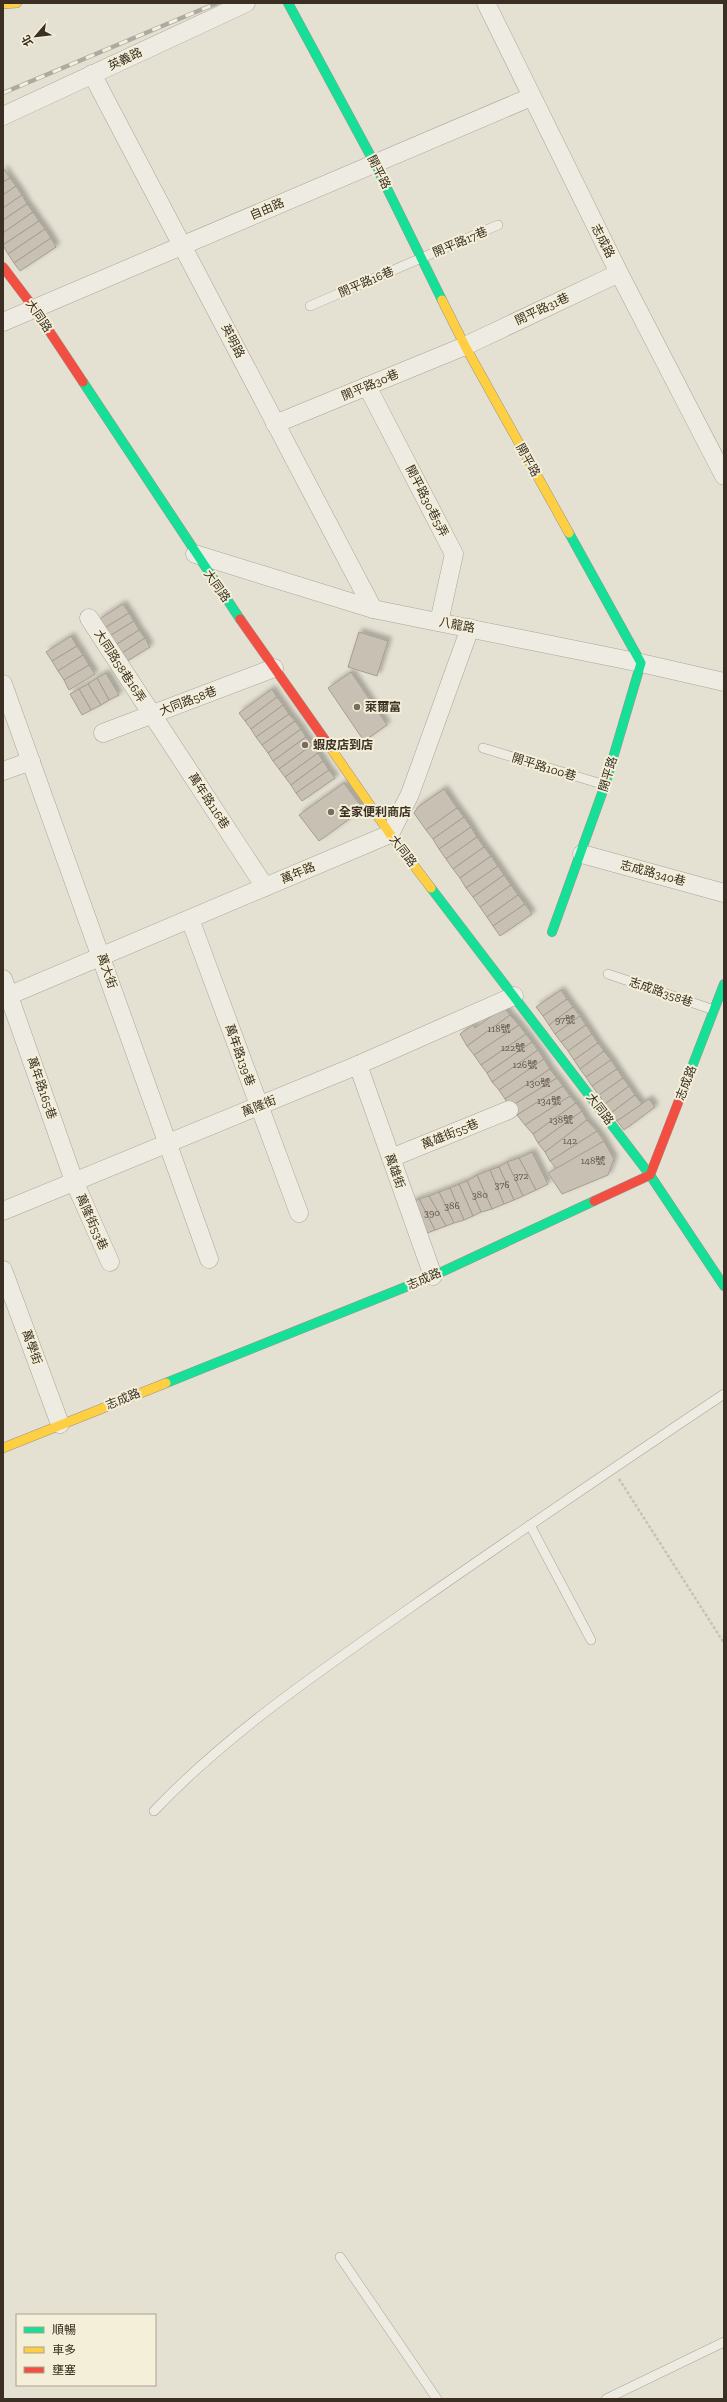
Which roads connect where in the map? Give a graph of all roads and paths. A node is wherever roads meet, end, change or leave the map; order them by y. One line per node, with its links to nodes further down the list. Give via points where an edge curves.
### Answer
1 (17, 3): 5 (street)
2 (246, 3): 6 (street, 英義路)
3 (288, 3): 9 (street, 開平路)
4 (486, 3): 7 (street, 志成路)
5 (3, 4)
6 (92, 74): 8 (street, 英義路); 11 (street, 英明路)
7 (531, 97): 9 (street, 自由路); 14 (street, 志成路)
8 (3, 116)
9 (375, 164): 11 (street, 自由路); 12 (street, 開平路)
10 (498, 225): 12 (lane, 開平路17巷)
11 (183, 245): 16 (street, 自由路); 20 (street, 英明路)
12 (421, 258): 15 (lane, 開平路16巷); 18 (street, 開平路)
13 (3, 267): 16 (street, 大同路)
14 (619, 273): 18 (street, 開平路31巷); 21 (street, 志成路)
15 (310, 306)
16 (34, 308): 17 (street, 自由路); 22 (street, 大同路)
17 (3, 322)
18 (465, 346): 19 (street, 開平路30巷); 27 (street, 開平路)
19 (367, 386): 20 (street, 開平路30巷); 25 (street, 開平路30巷5弄, via 454,554)
20 (275, 424): 23 (street, 英明路)
21 (724, 476)
22 (195, 554): 23 (street, 八龍路); 28 (street, 大同路)
23 (372, 608): 25 (street, 八龍路)
24 (89, 618): 31 (street, 大同路58巷16弄)
25 (440, 622): 26 (street, 八龍路)
26 (470, 628): 27 (street, 八龍路); 37 (street, via 410,794)
27 (641, 663): 29 (street, 八龍路); 36 (street, 開平路)
28 (274, 668): 31 (street, 大同路58巷); 37 (street, 大同路)
29 (724, 682)
30 (3, 684): 34 (street, 萬大街)
31 (152, 714): 32 (street, 大同路58巷); 39 (street, 萬年路116巷)
32 (103, 733)
33 (483, 748): 36 (lane, 開平路100巷)
34 (31, 761): 35 (street); 43 (street, 萬大街)
35 (3, 771)
36 (605, 785): 38 (street, 開平路)
37 (390, 834): 39 (street, 萬年路); 47 (street, 大同路)
38 (582, 854): 40 (street, 志成路340巷); 42 (street, 開平路)
39 (265, 887): 41 (street, 萬年路)
40 (724, 893)
41 (190, 919): 43 (street, 萬年路); 50 (street, 萬年路139巷)
42 (552, 932)
43 (102, 956): 46 (street, 萬年路); 52 (street, 萬大街)
44 (608, 974): 48 (lane, 志成路358巷)
45 (724, 984): 48 (street, 志成路)
46 (5, 991): 55 (street, 萬年路165巷)
47 (514, 996): 49 (street, 萬隆街); 54 (street, 大同路)
48 (714, 1010): 54 (street, 志成路)
49 (358, 1065): 50 (street, 萬隆街); 53 (street, 萬雄街)
50 (259, 1106): 52 (street, 萬隆街); 57 (street, 萬年路139巷)
51 (509, 1110): 53 (street, 萬雄街55巷)
52 (167, 1144): 55 (street, 萬隆街); 58 (street, 萬大街)
53 (391, 1158): 61 (street, 萬雄街)
54 (650, 1175): 61 (street, 志成路); 62 (street, 大同路)
55 (74, 1182): 56 (street, 萬隆街); 59 (street, 萬隆街53巷)
56 (3, 1211)
57 (299, 1213)
58 (209, 1259)
59 (110, 1262)
60 (3, 1270): 64 (street, 萬學街)
61 (433, 1276): 64 (street, 志成路)
62 (724, 1286)
63 (724, 1394): 66 (lane)
64 (60, 1424): 65 (street, 志成路)
65 (3, 1448)
66 (613, 1469): 67 (lane); 69 (path)
67 (530, 1525): 68 (lane); 70 (lane, via 288,1693 179,1785)
68 (591, 1640)
69 (724, 1643)
70 (154, 1811)
71 (340, 2257): 73 (lane)
72 (724, 2342): 74 (lane)
73 (437, 2399)
74 (606, 2399)

